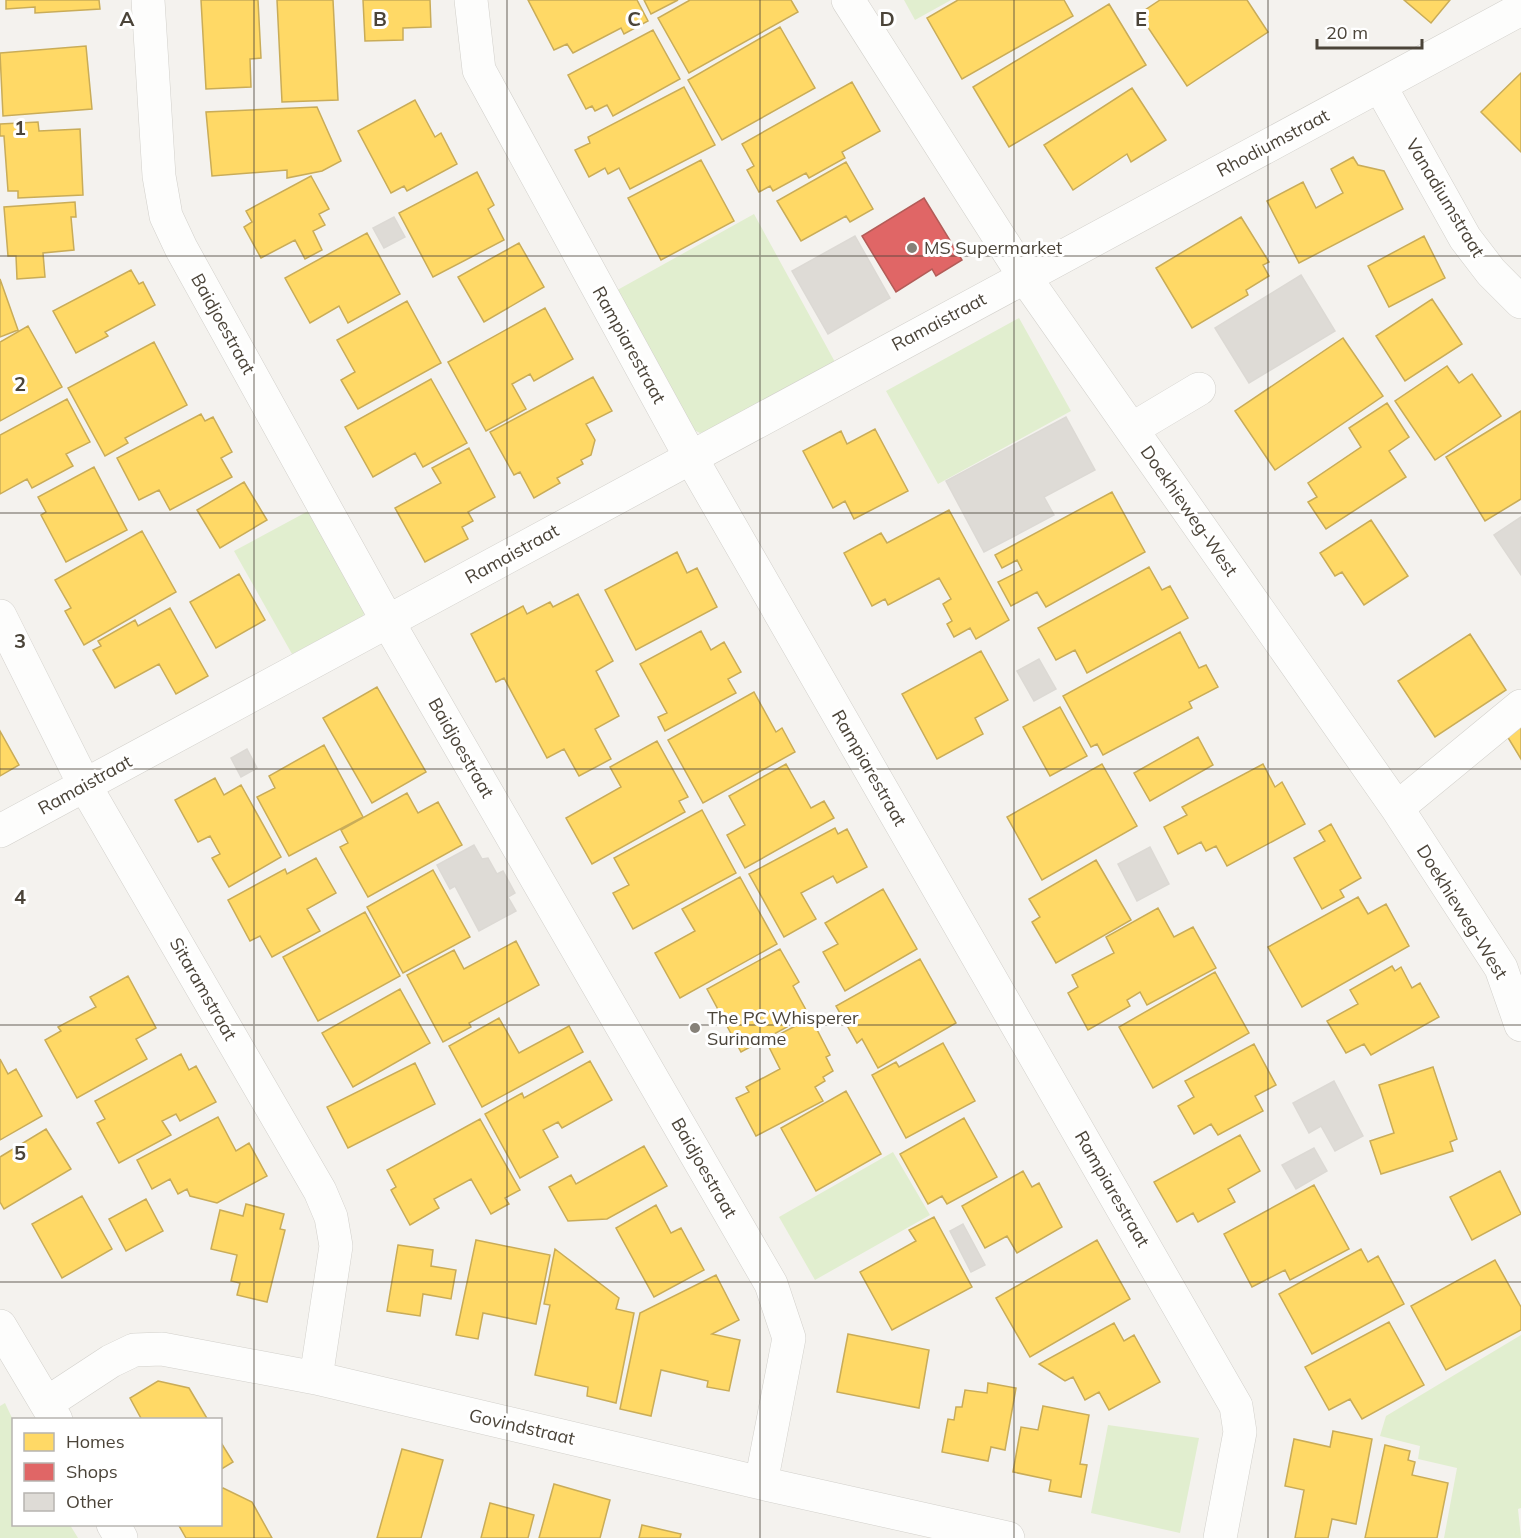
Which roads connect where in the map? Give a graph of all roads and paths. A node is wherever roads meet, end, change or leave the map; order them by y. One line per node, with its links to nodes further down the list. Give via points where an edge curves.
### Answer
1 (148, 0): 12 (street, Baidjoestraat, via 159,176 166,216)
2 (471, 0): 10 (street, Rampiarestraat, via 479,70)
3 (848, 0): 6 (street, Doekhieweg-West)
4 (1521, 9): 5 (street, Rhodiumstraat)
5 (1380, 86): 6 (street, Rhodiumstraat); 7 (street, Vanadiumstraat, via 1465,238)
6 (1024, 276): 9 (street, Doekhieweg-West); 10 (street, Ramaistraat)
7 (1521, 302)
8 (1199, 390): 9 (street)
9 (1132, 429): 15 (street, Doekhieweg-West)
10 (690, 456): 12 (street, Ramaistraat); 24 (street, Rampiarestraat, via 1236,1406 1240,1432)
11 (0, 616): 14 (street, Sitaramstraat)
12 (388, 622): 14 (street, Ramaistraat); 22 (street, Baidjoestraat, via 771,1284 789,1338)
13 (1521, 706): 15 (street)
14 (84, 784): 16 (street, Ramaistraat); 20 (street, Sitaramstraat, via 320,1191 331,1217 336,1246)
15 (1397, 808): 17 (street, Doekhieweg-West)
16 (0, 831)
17 (1511, 962): 18 (street, Doekhieweg-West)
18 (1521, 1025)
19 (0, 1326): 21 (street)
20 (316, 1378): 21 (street, Govindstraat, via 162,1349 134,1350 111,1360); 22 (street, Govindstraat)
21 (52, 1411)
22 (761, 1484): 23 (street, Govindstraat)
23 (1008, 1538)
24 (1221, 1538)

